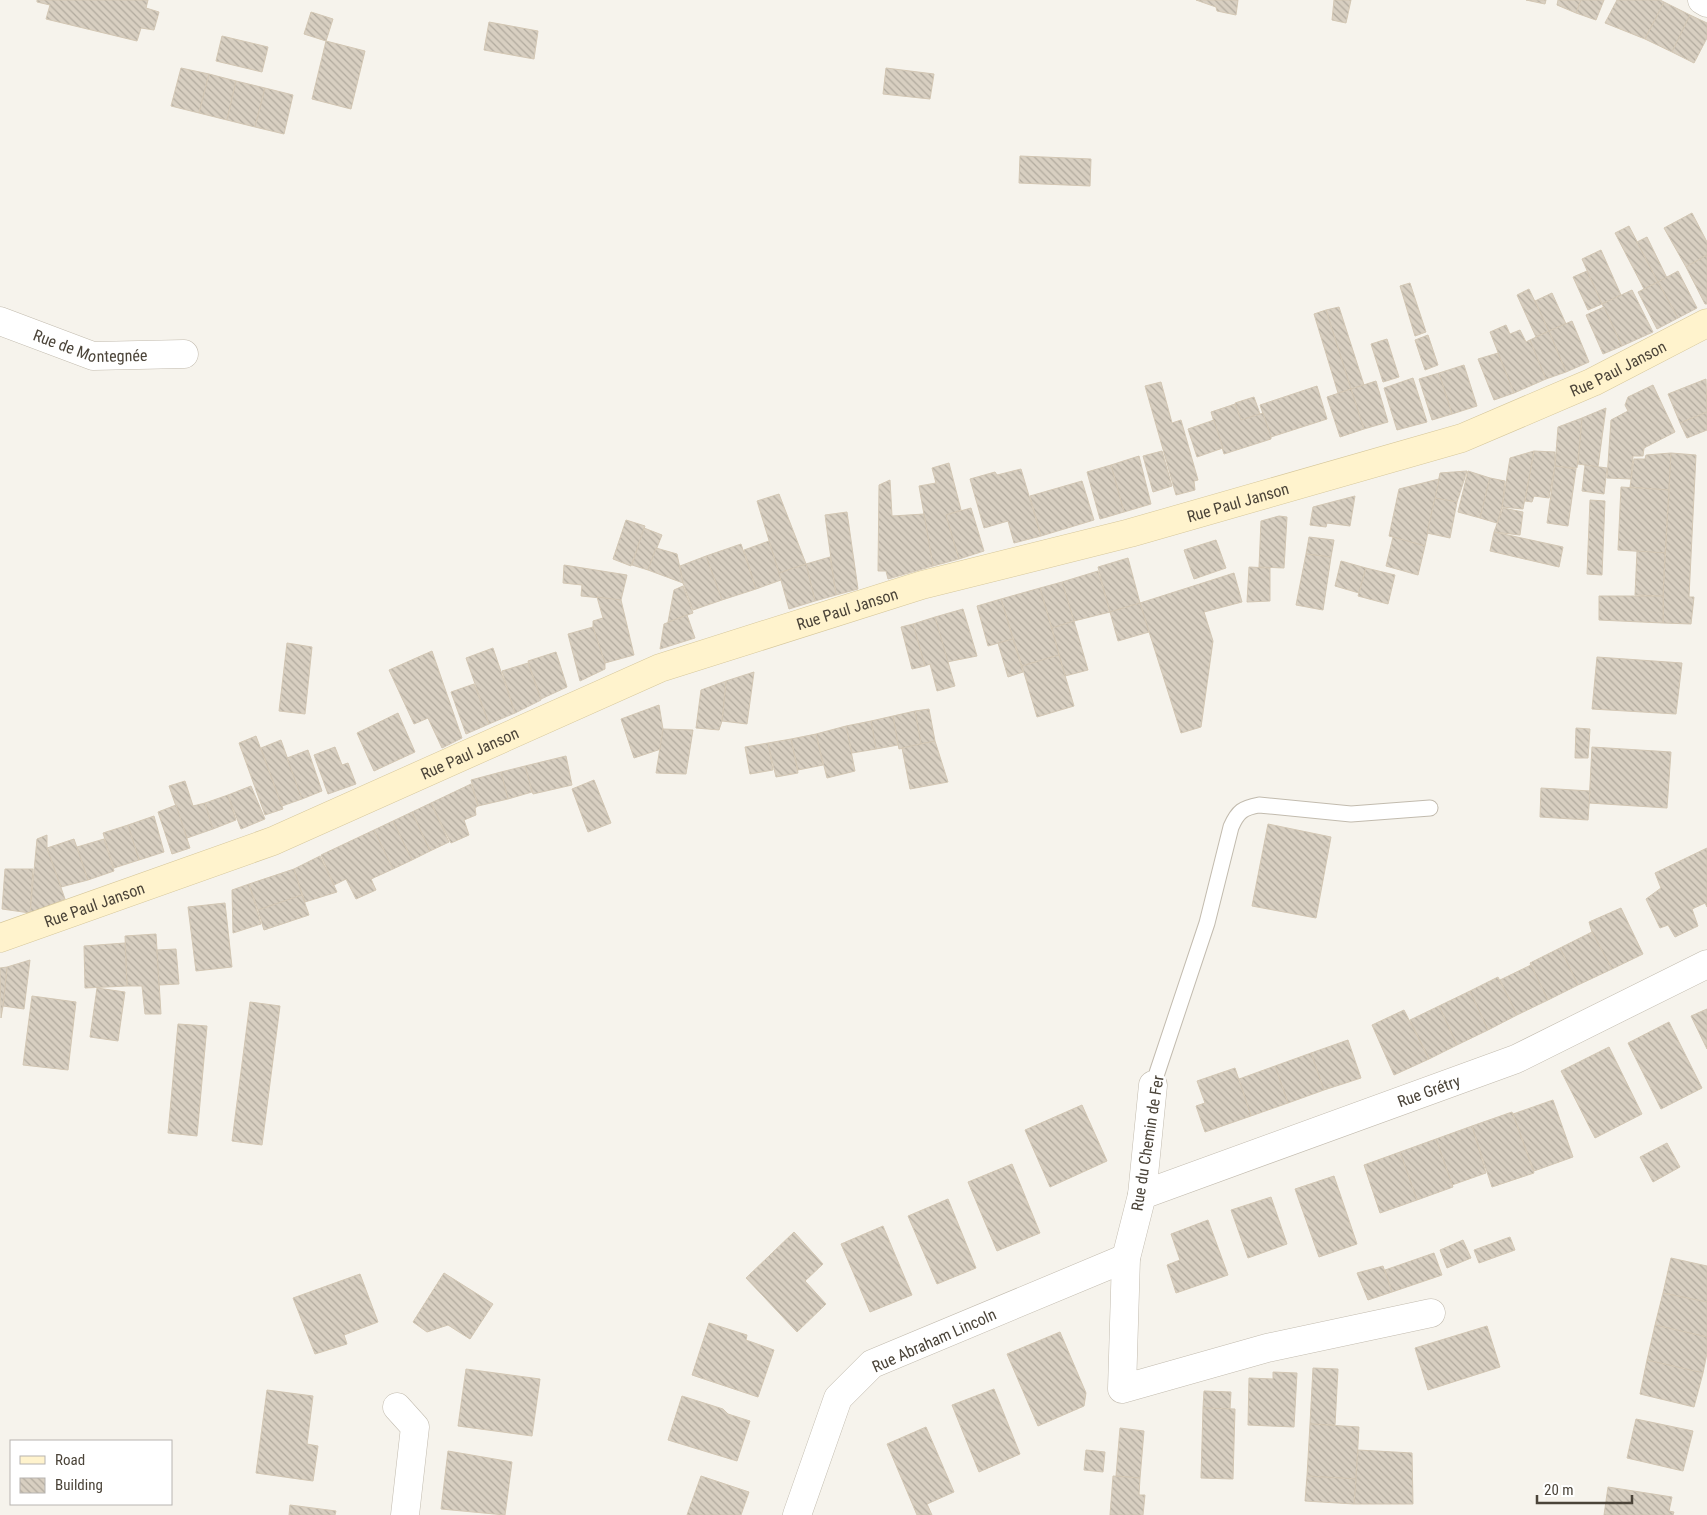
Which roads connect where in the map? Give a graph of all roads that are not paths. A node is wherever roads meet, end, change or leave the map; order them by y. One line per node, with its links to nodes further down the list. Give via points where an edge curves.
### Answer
1 (1702, 0): 2 (street)
2 (1707, 3)
3 (0, 321): 5 (street, Rue de Montegnée, via 92,356)
4 (1707, 323): 7 (street, Rue Paul Janson, via 1593,382 1462,438 1130,533 922,584 660,668 273,841)
5 (184, 354)
6 (1430, 808): 9 (lane, Rue du Chemin de Fer, via 1351,814 1259,805 1240,812 1232,827 1208,923)
7 (0, 938)
8 (1707, 964): 10 (street, Rue Grétry, via 1516,1059)
9 (1153, 1085): 10 (street, Rue du Chemin de Fer)
10 (1142, 1196): 11 (street, Rue du Chemin de Fer)
11 (1126, 1258): 12 (street, Rue du Chemin de Fer, via 1122,1389 1267,1348); 15 (street, Rue Abraham Lincoln, via 872,1364 838,1398)
12 (1431, 1313)
13 (397, 1406): 14 (street, via 415,1427)
14 (405, 1515)
15 (797, 1515)

